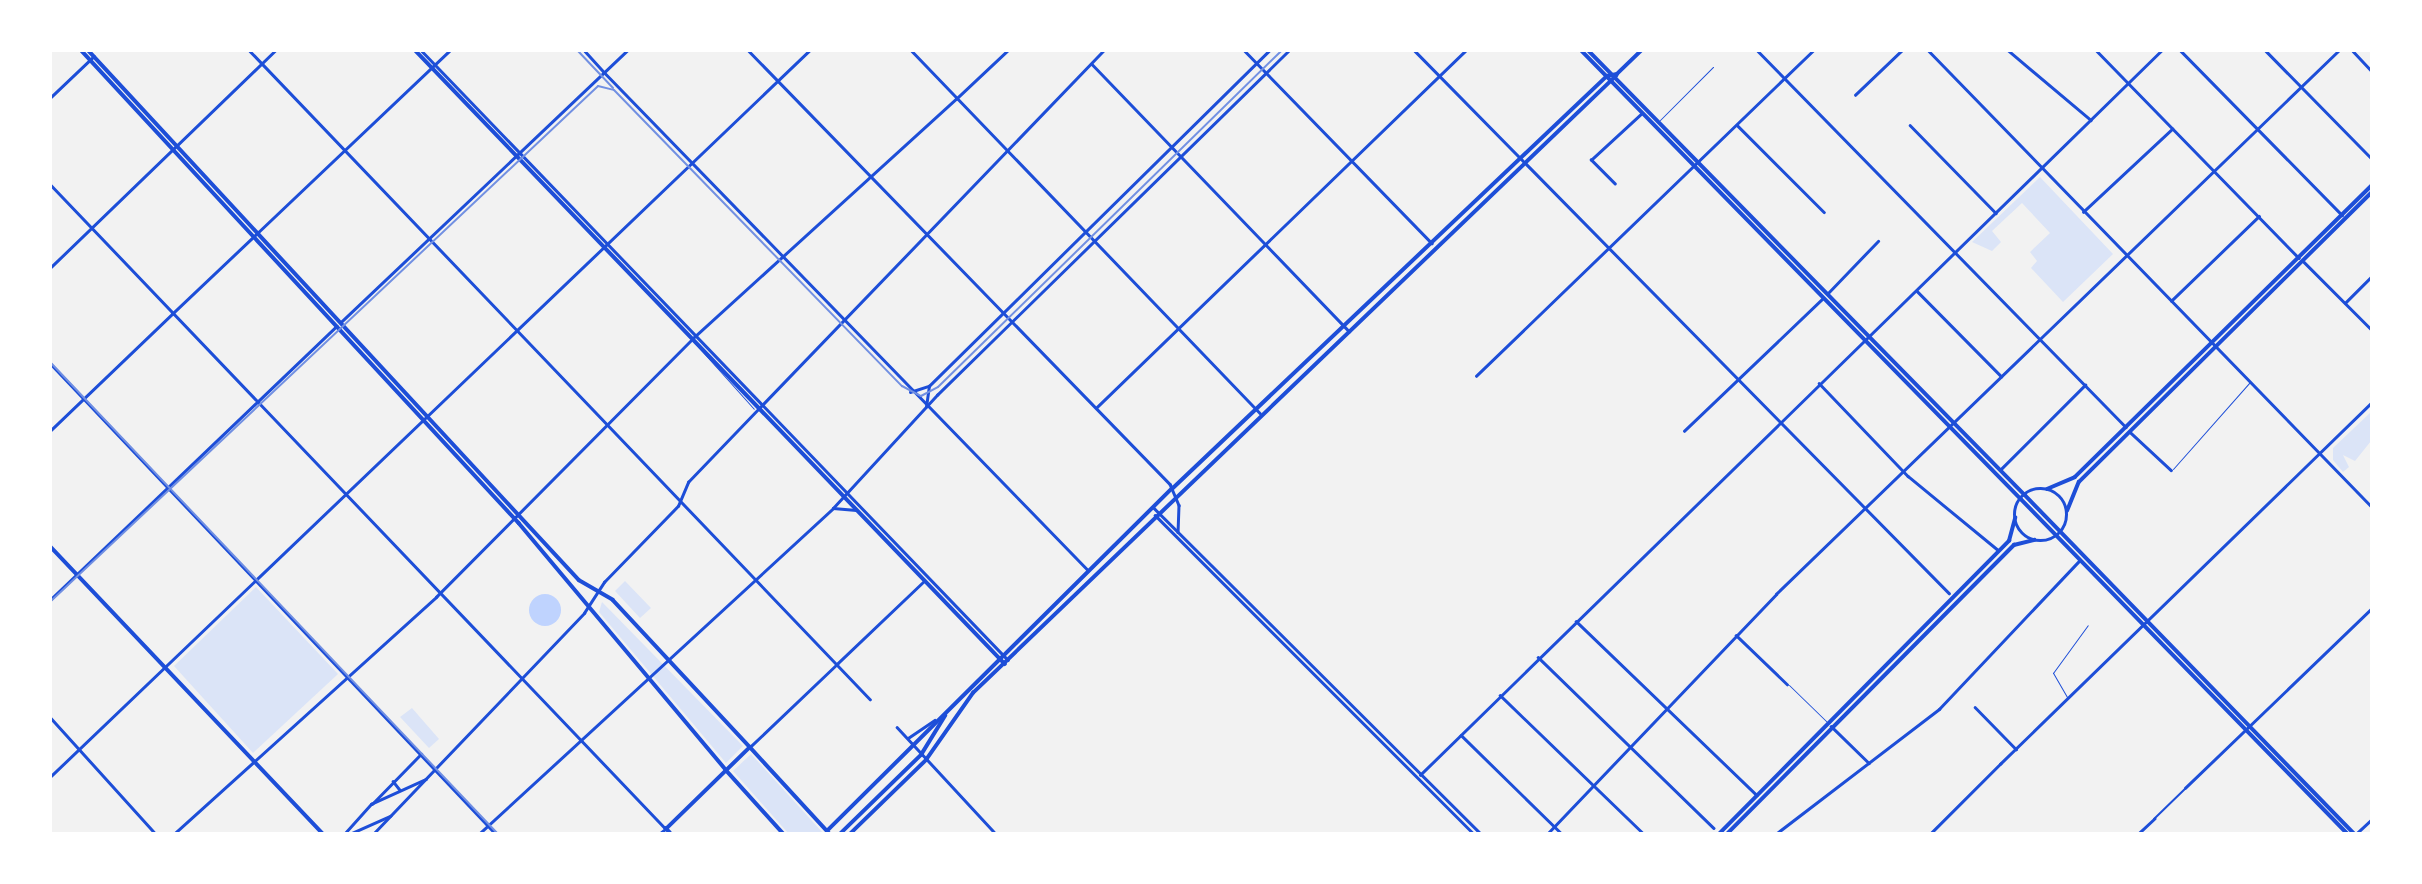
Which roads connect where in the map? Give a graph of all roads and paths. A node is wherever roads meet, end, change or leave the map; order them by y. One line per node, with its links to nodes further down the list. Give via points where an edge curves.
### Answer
1 (82, 51): 35 (main road)
2 (89, 51): 35 (main road)
3 (97, 51): 35 (street)
4 (250, 51): 37 (street)
5 (275, 51): 37 (street)
6 (416, 51): 39 (main road)
7 (422, 51): 39 (street)
8 (449, 51): 39 (street)
9 (584, 51): 42 (street)
10 (627, 51): 42 (street)
11 (749, 51): 47 (street)
12 (809, 51): 47 (street)
13 (912, 51): 52 (street)
14 (1007, 51): 52 (street)
15 (1103, 51): 38 (street)
16 (1245, 51): 36 (street)
17 (1269, 51): 36 (street)
18 (1288, 51): 43 (street)
19 (1415, 51): 44 (street)
20 (1465, 51): 44 (street)
21 (1582, 51): 45 (main road)
22 (1589, 51): 45 (main road)
23 (1641, 51): 45 (main road)
24 (1758, 51): 46 (street)
25 (1813, 51): 46 (street)
26 (1900, 51): 50 (street)
27 (1929, 51): 72 (street)
28 (2009, 51): 54 (street)
29 (2096, 51): 48 (street)
30 (2161, 51): 48 (street)
31 (2181, 51): 58 (street)
32 (2266, 51): 49 (street)
33 (2338, 51): 49 (street)
34 (2353, 51): 41 (street)
35 (92, 58): 51 (street); 60 (main road)
36 (1257, 63): 43 (street); 61 (street)
37 (262, 64): 60 (street); 62 (street)
38 (1092, 64): 61 (street); 63 (street)
39 (434, 66): 62 (street); 64 (main road)
40 (1713, 67): 55 (lane)
41 (2371, 70)
42 (604, 72): 64 (street); 70 (street)
43 (1266, 72): 65 (street); 67 (street)
44 (1438, 76): 67 (street); 68 (street)
45 (1613, 77): 53 (main road); 55 (main road); 68 (main road); 71 (main road)
46 (1785, 79): 56 (street); 95 (street)
47 (778, 82): 70 (street); 74 (street)
48 (2128, 83): 54 (street); 59 (street)
49 (2301, 86): 58 (street); 66 (street)
50 (1855, 95)
51 (51, 97)
52 (956, 99): 63 (street); 74 (street)
53 (1642, 113): 69 (main road); 76 (street, via 1591,160)
54 (2091, 120): 72 (street)
55 (1658, 122): 69 (main road)
56 (1737, 125): 69 (street); 79 (street)
57 (1910, 125): 81 (street)
58 (2259, 128): 73 (street); 82 (street)
59 (2172, 129): 73 (street); 80 (street)
60 (174, 146): 84 (street); 86 (main road)
61 (1170, 147): 65 (street); 85 (street)
62 (343, 152): 86 (street); 88 (street)
63 (1009, 155): 85 (street); 87 (street)
64 (517, 156): 88 (street); 93 (main road)
65 (1179, 157): 89 (street); 90 (street)
66 (2371, 158)
67 (1354, 159): 90 (street); 92 (street)
68 (1520, 159): 71 (street); 92 (main road)
69 (1697, 164): 94 (street); 105 (main road); 106 (main road)
70 (690, 166): 93 (street); 98 (street)
71 (1526, 166): 94 (street); 104 (main road)
72 (2041, 169): 80 (street); 81 (street)
73 (2215, 170): 83 (street); 96 (street)
74 (869, 177): 87 (street); 98 (street)
75 (51, 184): 84 (street)
76 (1615, 184)
77 (2371, 186): 82 (main road)
78 (2371, 193): 99 (main road)
79 (1824, 212)
80 (2083, 212): 96 (street)
81 (1996, 213): 95 (street)
82 (2342, 215): 97 (main road)
83 (2259, 216): 97 (street); 107 (street)
84 (92, 227): 100 (street); 110 (street)
85 (1084, 232): 89 (street); 109 (street)
86 (259, 237): 110 (street); 112 (main road)
87 (928, 237): 109 (street); 113 (street)
88 (429, 239): 112 (street); 117 (street)
89 (1092, 242): 111 (street); 115 (street)
90 (1265, 242): 114 (street); 115 (street)
91 (1878, 242): 105 (street)
92 (1432, 243): 102 (main road)
93 (604, 246): 117 (street); 120 (main road)
94 (1610, 251): 124 (street); 126 (street)
95 (1955, 252): 103 (street); 121 (street)
96 (2127, 256): 107 (street); 121 (street)
97 (2299, 258): 122 (main road)
98 (781, 259): 113 (street); 120 (street)
99 (2304, 262): 108 (street); 122 (main road)
100 (51, 267)
101 (2371, 277): 108 (street)
102 (1386, 286): 104 (main road); 114 (main road)
103 (1916, 290): 119 (street); 125 (street)
104 (1392, 292): 118 (main road)
105 (1828, 293): 119 (main road)
106 (1823, 298): 119 (main road); 126 (street)
107 (2171, 301): 122 (street)
108 (2345, 303): 116 (street)
109 (1003, 312): 111 (street); 130 (street)
110 (172, 314): 132 (street); 133 (street)
111 (1011, 321): 135 (street); 136 (street)
112 (339, 324): 133 (street); 140 (main road)
113 (844, 324): 131 (street); 137 (street)
114 (1343, 326): 118 (street); 138 (main road)
115 (1179, 329): 136 (street); 138 (street)
116 (2371, 329)
117 (517, 330): 140 (street); 142 (street)
118 (1349, 331): 139 (main road)
119 (1867, 336): 128 (street); 143 (main road)
120 (693, 338): 137 (main road); 142 (street)
121 (2040, 339): 125 (street); 129 (street)
122 (2214, 345): 127 (street); 144 (main road); 147 (main road)
123 (51, 364): 132 (street)
124 (1476, 376)
125 (2001, 376): 143 (street)
126 (1738, 379): 141 (street); 146 (street)
127 (2250, 382): 148 (street); 150 (lane)
128 (1819, 383): 141 (street); 149 (street)
129 (2085, 385): 144 (street); 151 (street)
130 (929, 386): 131 (street); 135 (street)
131 (907, 390): 135 (street)
132 (83, 399): 145 (street); 152 (street)
133 (257, 402): 152 (street); 155 (street)
134 (2371, 403): 148 (street)
135 (926, 407): 157 (street); 177 (street)
136 (1097, 407): 153 (street)
137 (761, 409): 157 (main road); 159 (street, via 688,482)
138 (1256, 409): 139 (street); 153 (main road)
139 (1260, 413): 156 (main road)
140 (426, 419): 155 (street); 167 (main road)
141 (1781, 422): 163 (street); 188 (street)
142 (604, 423): 159 (street); 167 (street)
143 (1951, 423): 149 (street); 151 (main road); 158 (main road)
144 (2126, 427): 154 (main road, via 2075,477)
145 (51, 430)
146 (1684, 431)
147 (2130, 432): 150 (street); 165 (main road, via 2072,491)
148 (2320, 453): 160 (street); 189 (street)
149 (1904, 470): 163 (street); 173 (street)
150 (2172, 470)
151 (2000, 471): 158 (main road)
152 (168, 486): 178 (street); 179 (street)
153 (1172, 488): 156 (street); 161 (main road)
154 (2047, 489): 158 (main road); 165 (main road)
155 (345, 493): 179 (street); 183 (street)
156 (1176, 493): 166 (main road); 169 (street)
157 (845, 494): 162 (street); 164 (main road); 192 (street)
158 (2023, 497): 168 (main road); 170 (main road)
159 (681, 501): 180 (street); 182 (street)
160 (2371, 506)
161 (1153, 507): 166 (street); 177 (main road)
162 (833, 508): 164 (street); 180 (street)
163 (1864, 509): 184 (street); 191 (street)
164 (856, 510): 181 (main road)
165 (2067, 511): 170 (main road)
166 (1157, 513): 169 (street); 195 (main road); 228 (street)
167 (516, 516): 174 (main road); 176 (main road); 183 (street)
168 (2015, 518): 171 (main road); 173 (main road)
169 (1178, 532): 228 (street)
170 (2059, 533): 171 (main road); 175 (main road); 189 (main road)
171 (2034, 540): 210 (main road, via 2014,545)
172 (51, 547): 178 (main road)
173 (1999, 551): 210 (main road)
174 (561, 560): 176 (street); 182 (main road)
175 (2081, 560): 189 (main road); 225 (street, via 1943,705)
176 (554, 566): 186 (main road)
177 (1087, 570): 192 (main road)
178 (77, 574): 185 (street); 197 (main road)
179 (256, 575): 197 (street); 198 (street)
180 (756, 579): 194 (street); 196 (street)
181 (924, 581): 192 (main road); 196 (street)
182 (598, 590): 186 (street); 194 (main road)
183 (440, 592): 198 (street); 200 (street)
184 (1949, 593)
185 (51, 599)
186 (587, 605): 199 (main road); 200 (street)
187 (2371, 609): 212 (street)
188 (1576, 621): 193 (street); 206 (street)
189 (2146, 623): 204 (street); 212 (main road)
190 (2088, 625): 204 (lane, via 2053,673)
191 (1735, 635): 201 (street); 206 (street)
192 (1000, 655): 195 (main road); 205 (main road)
193 (1538, 657): 202 (street); 216 (street)
194 (669, 660): 199 (street); 218 (main road)
195 (1006, 662): 224 (main road, via 957,710)
196 (837, 664): 203 (street); 218 (street)
197 (166, 667): 220 (street); 223 (main road)
198 (349, 676): 221 (street); 223 (street)
199 (647, 676): 214 (street); 227 (main road)
200 (522, 677): 214 (street); 226 (street)
201 (1787, 684): 210 (lane)
202 (1500, 695): 213 (street); 232 (street)
203 (870, 699)
204 (2068, 699): 219 (street)
205 (954, 702): 209 (main road); 222 (main road)
206 (1665, 706): 216 (street); 235 (street)
207 (1975, 707): 219 (street)
208 (51, 718): 220 (street)
209 (935, 720): 215 (street); 217 (main road)
210 (1829, 724): 225 (street); 235 (main road); 265 (main road)
211 (897, 727): 215 (street)
212 (2249, 729): 233 (street); 269 (main road); 270 (main road)
213 (1460, 734): 228 (street); 241 (street)
214 (579, 736): 240 (street); 243 (street)
215 (908, 738): 217 (street)
216 (1628, 744): 232 (street); 242 (street)
217 (915, 746): 222 (street); 244 (main road)
218 (750, 747): 227 (main road); 244 (main road)
219 (2016, 749): 267 (street)
220 (80, 750): 229 (street); 245 (street)
221 (421, 754): 226 (street); 231 (street)
222 (921, 755): 224 (street); 256 (main road)
223 (253, 760): 246 (street); 247 (main road)
224 (926, 760): 257 (main road); 258 (street)
225 (1869, 764): 266 (street)
226 (436, 770): 230 (street); 240 (street)
227 (726, 770): 243 (main road); 255 (main road)
228 (1420, 775): 259 (street); 260 (street)
229 (51, 776)
230 (429, 777): 234 (street); 237 (street)
231 (393, 781): 234 (street); 236 (street)
232 (1594, 786): 241 (street); 263 (street)
233 (2185, 788): 238 (street)
234 (400, 790): 236 (street)
235 (1757, 794): 264 (main road)
236 (371, 804): 248 (street)
237 (394, 814): 249 (street); 250 (street)
238 (2154, 818): 268 (street)
239 (2371, 820): 270 (street)
240 (488, 826): 251 (street); 252 (street)
241 (1555, 827): 261 (street); 262 (street)
242 (1714, 828)
243 (666, 829): 253 (street); 254 (main road)
244 (828, 832)
245 (155, 833)
246 (175, 833)
247 (322, 833)
248 (345, 833)
249 (352, 833)
250 (374, 833)
251 (480, 833)
252 (495, 833)
253 (661, 833)
254 (670, 833)
255 (783, 833)
256 (841, 833)
257 (851, 833)
258 (995, 833)
259 (1473, 833)
260 (1480, 833)
261 (1548, 833)
262 (1561, 833)
263 (1643, 833)
264 (1720, 833)
265 (1728, 833)
266 (1777, 833)
267 (1931, 833)
268 (2139, 833)
269 (2347, 833)
270 (2356, 833)

